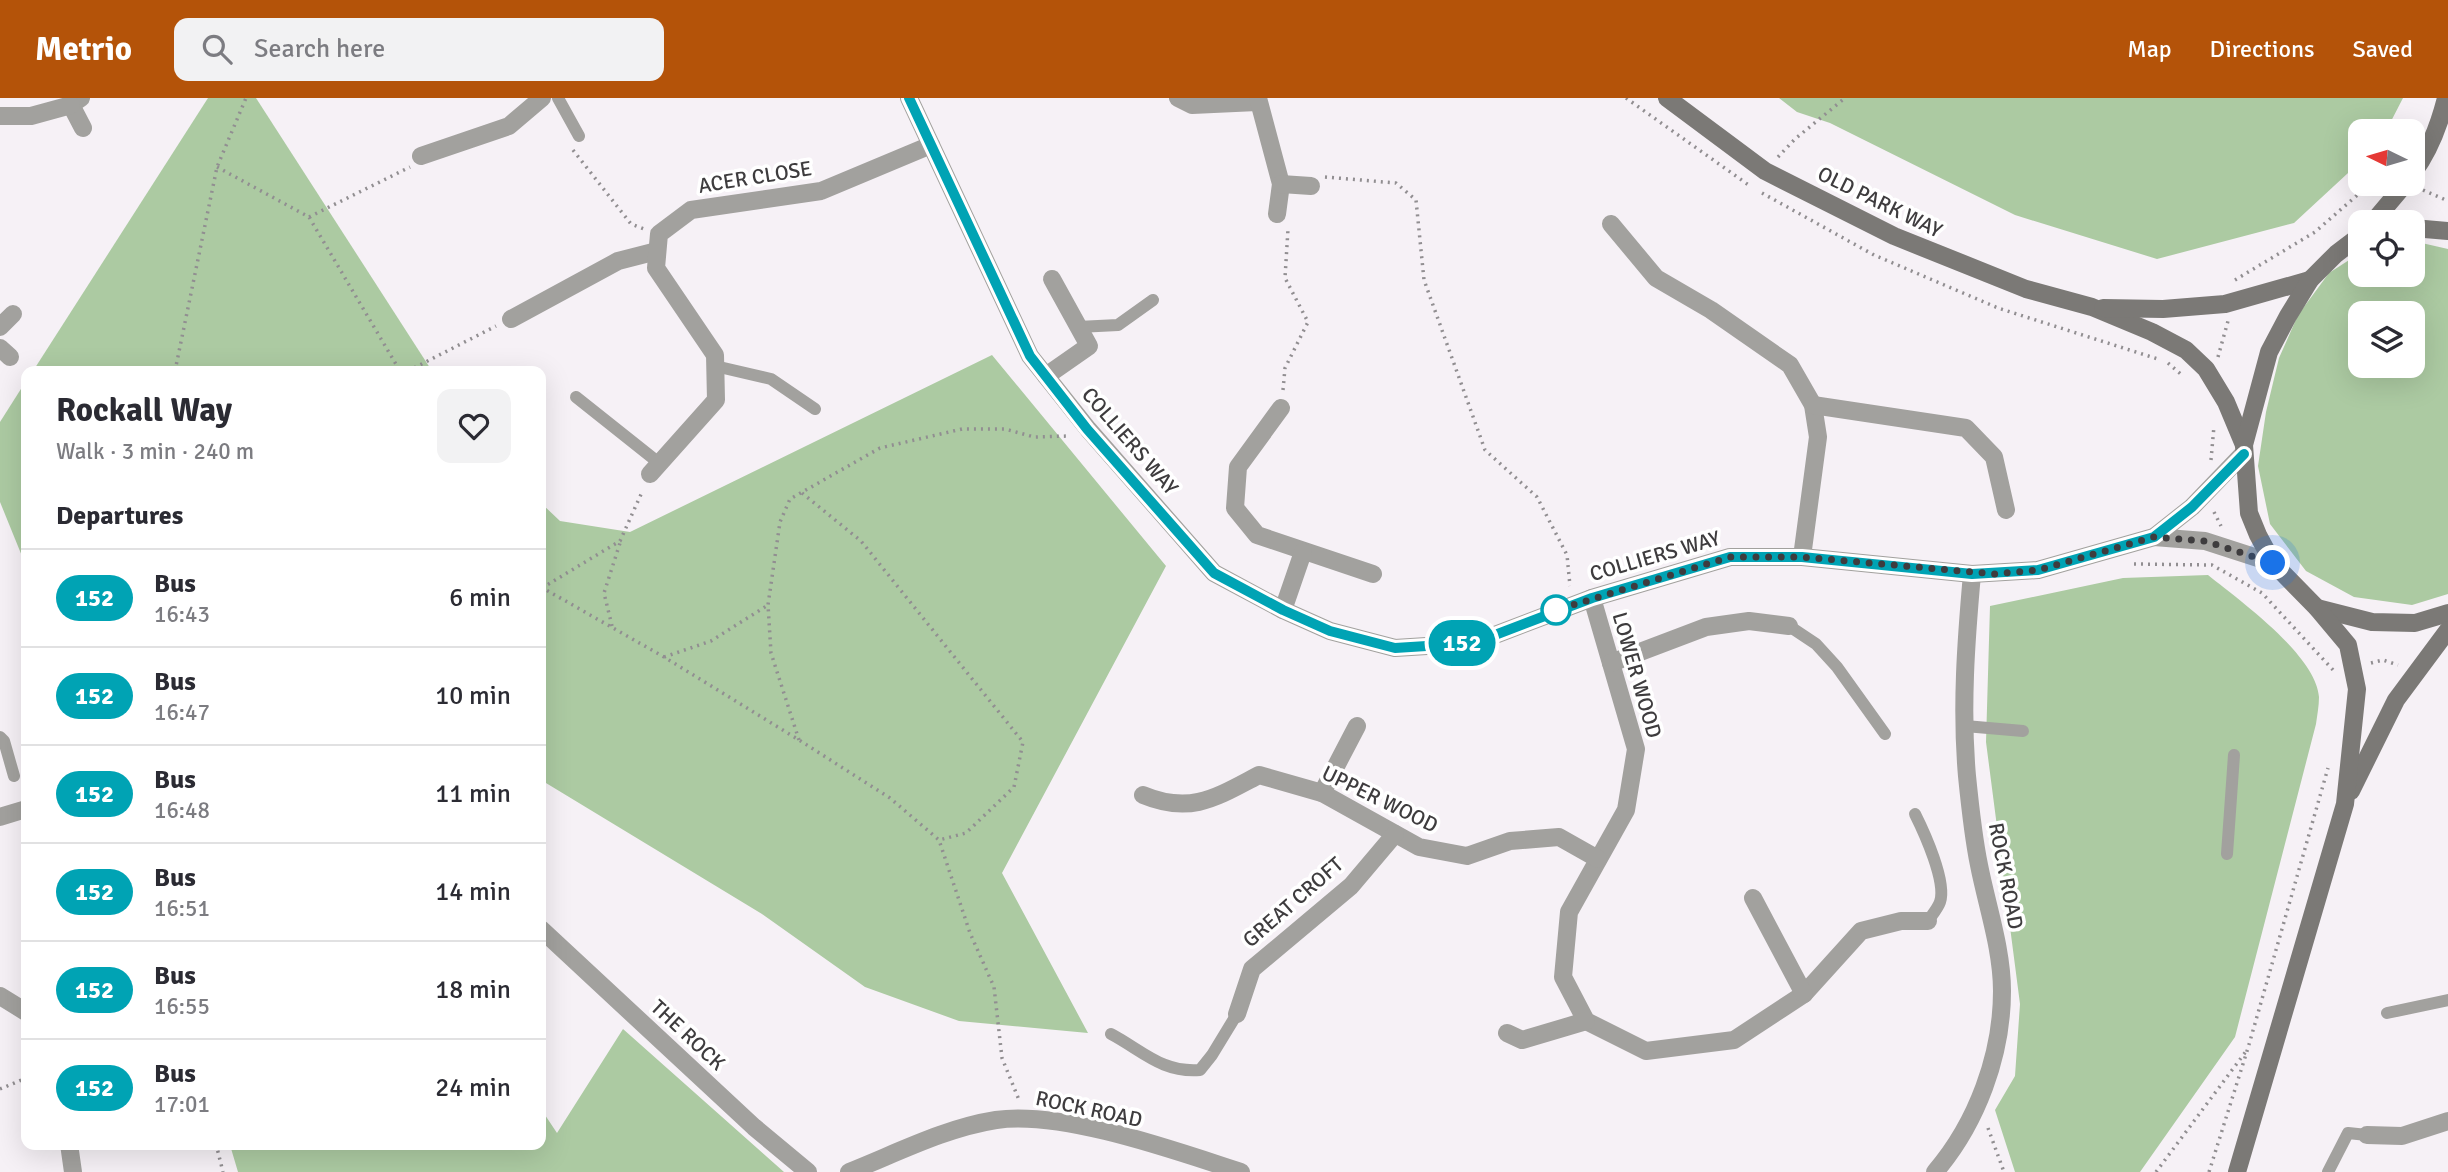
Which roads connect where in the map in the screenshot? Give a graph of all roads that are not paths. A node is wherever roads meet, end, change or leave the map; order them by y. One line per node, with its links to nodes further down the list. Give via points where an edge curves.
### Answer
1 (541, 98): 14 (street, via 509,126)
2 (558, 98): 11 (lane)
3 (909, 98): 12 (street, COLLIERS WAY)
4 (1178, 98): 7 (street, via 1192,105)
5 (1667, 98): 28 (main road, OLD PARK WAY, via 1765,171 1925,250 2026,289)
6 (2446, 98): 13 (main road)
7 (1257, 100): 15 (street)
8 (76, 102): 9 (street, via 31,116); 10 (street)
9 (0, 116)
10 (83, 128)
11 (579, 136)
12 (931, 145): 23 (street, ACER CLOSE, via 821,191 691,209); 32 (street, COLLIERS WAY, via 1030,356)
13 (2426, 154)
14 (421, 156)
15 (1281, 184): 16 (street); 19 (street)
16 (1311, 186)
17 (2398, 196): 18 (main road)
18 (2384, 210)
19 (1278, 214)
20 (1611, 224): 34 (street, via 1656,278 1790,365)
21 (2425, 229): 22 (main road)
22 (2448, 231)
23 (658, 243): 29 (street); 31 (street, via 656,268 715,355)
24 (2348, 245): 26 (main road)
25 (1052, 279): 30 (street)
26 (2310, 280): 28 (main road, OLD PARK WAY, via 2225,304 2163,309); 37 (main road, via 2269,352)
27 (1153, 300): 30 (lane, via 1118,325)
28 (2092, 307): 37 (main road, OLD PARK WAY, via 2152,332 2197,360 2226,402)
29 (511, 319)
30 (1078, 327): 32 (street, via 1089,346)
31 (715, 366): 36 (lane, via 771,379); 38 (street, via 716,400)
32 (1046, 376): 48 (street, COLLIERS WAY, via 1214,573)
33 (576, 397): 38 (lane)
34 (1813, 405): 39 (street, via 1966,428 1994,457); 42 (street, via 1818,437)
35 (1281, 408): 41 (street, via 1238,467 1235,508 1257,535)
36 (815, 409)
37 (2244, 449): 40 (street, COLLIERS WAY, via 2192,507); 43 (main road, via 2249,513)
38 (654, 468)
39 (2006, 510)
40 (2154, 537): 43 (street, via 2205,541); 45 (street, COLLIERS WAY, via 2038,570)
41 (1303, 552): 44 (street); 48 (street)
42 (1802, 557): 45 (street, COLLIERS WAY); 46 (street, COLLIERS WAY, via 1730,557)
43 (2273, 563): 47 (main road)
44 (1373, 574)
45 (1972, 574): 54 (street, ROCK ROAD)
46 (1592, 598): 48 (street, COLLIERS WAY, via 1474,643 1395,648 1330,631); 52 (street, LOWER WOOD)
47 (2318, 608): 49 (main road, via 2372,622 2415,623); 62 (main road, via 2348,645 2344,669 2357,689)
48 (1283, 610)
49 (2448, 613)
50 (1789, 626): 52 (street, via 1749,621 1706,627); 56 (lane, via 1816,644 1837,667)
51 (2448, 630): 62 (main road, via 2396,700)
52 (1611, 663): 68 (street, LOWER WOOD, via 1636,749 1626,810)
53 (1357, 726): 60 (street)
54 (1965, 726): 55 (lane); 88 (street, ROCK ROAD, via 1973,825 2002,991 1989,1073 1955,1145)
55 (2023, 732)
56 (1885, 734)
57 (0, 737): 59 (lane)
58 (2234, 755): 67 (lane)
59 (13, 776)
60 (1322, 793): 61 (street, UPPER WOOD, via 1259,775 1209,801 1166,805); 66 (street, UPPER WOOD)
61 (1143, 795)
62 (2346, 804): 89 (main road)
63 (21, 811): 65 (street)
64 (1915, 814): 70 (lane, via 1938,872 1941,901)
65 (0, 817)
66 (1395, 834): 68 (street, UPPER WOOD, via 1419,847 1467,856 1510,841 1559,837); 77 (street, GREAT CROFT, via 1350,886 1252,969)
67 (2227, 854)
68 (1598, 859): 78 (street, LOWER WOOD, via 1569,912 1563,977)
69 (1753, 898): 72 (street)
70 (1928, 921): 72 (street, via 1901,921 1861,930)
71 (546, 934): 85 (street, THE ROCK)
72 (1804, 994): 78 (street, via 1734,1040 1646,1051)
73 (0, 996): 75 (street)
74 (2448, 1000): 76 (lane)
75 (21, 1009)
76 (2387, 1013)
77 (1237, 1014): 80 (lane, via 1200,1070 1181,1071 1158,1063)
78 (1586, 1021): 79 (street, via 1522,1040)
79 (1507, 1033)
80 (1111, 1034)
81 (2448, 1121): 82 (street, via 2402,1136)
82 (2367, 1135): 90 (lane, via 2348,1133)
83 (70, 1150): 84 (street)
84 (73, 1172)
85 (808, 1172)
86 (849, 1172): 87 (street, ROCK ROAD, via 961,1129 1027,1118 1102,1132)
87 (1241, 1172)
88 (1935, 1172)
89 (2237, 1172)
90 (2328, 1172)

